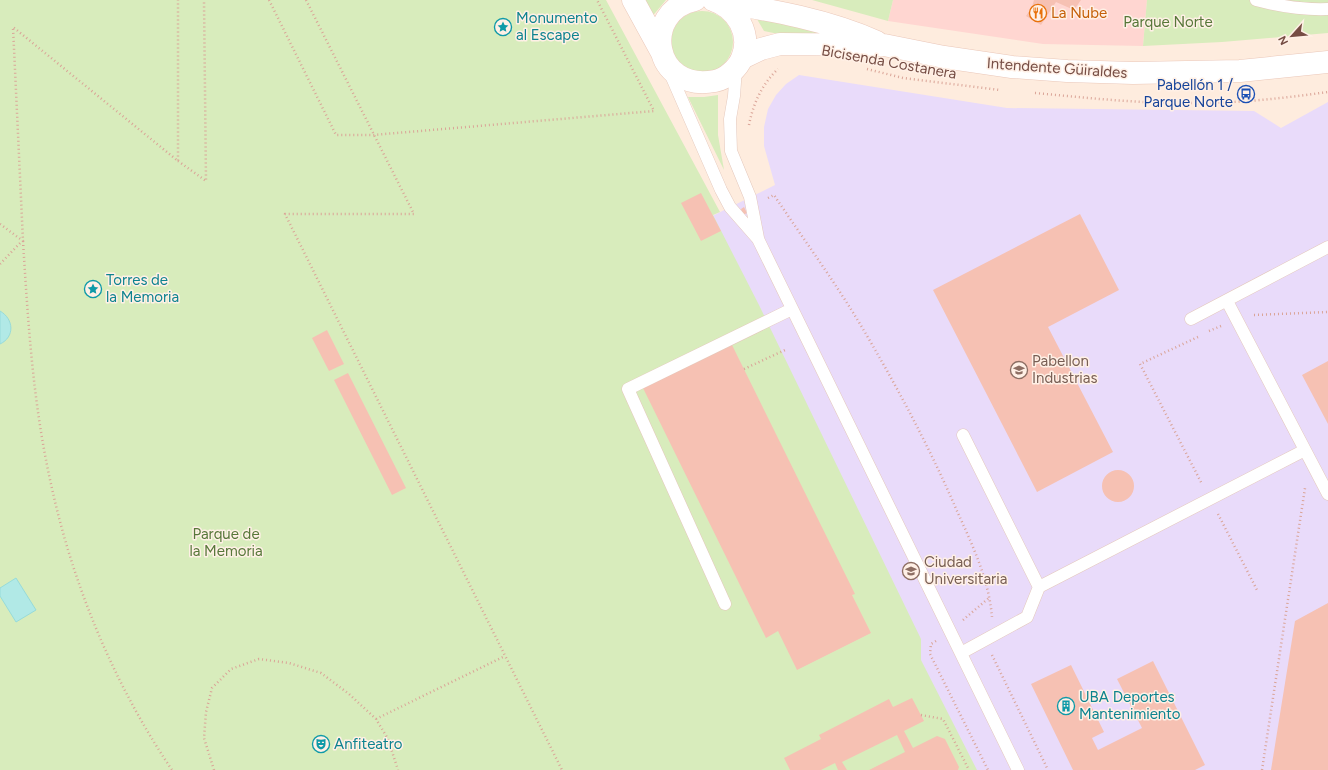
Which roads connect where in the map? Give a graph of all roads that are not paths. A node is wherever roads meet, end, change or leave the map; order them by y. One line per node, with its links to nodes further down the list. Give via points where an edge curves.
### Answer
1 (632, 0): 7 (main road)
2 (695, 0): 7 (main road, via 674,10 665,22 660,37)
3 (1256, 0): 5 (lane, via 1315,10)
4 (716, 1): 6 (main road, Intendente Güiraldes, via 759,8 852,31); 9 (main road, via 733,12 742,26 745,42)
5 (1328, 9)
6 (884, 45): 8 (main road, Intendente Güiraldes, via 1012,67 1068,71 1240,71); 9 (main road, Intendente Güiraldes, via 780,44 761,49)
7 (664, 59): 9 (main road, Intendente Güiraldes, via 681,78 701,84 720,80); 10 (lane, via 730,207)
8 (1328, 62)
9 (739, 63): 10 (lane, via 730,119 731,151 750,197)
10 (758, 239): 13 (lane)
11 (1328, 247): 12 (lane)
12 (1227, 300): 14 (lane); 16 (lane)
13 (792, 309): 19 (lane, via 628,389); 20 (lane)
14 (1191, 319)
15 (963, 435): 18 (lane)
16 (1305, 450): 17 (lane); 18 (lane)
17 (1328, 494)
18 (1039, 587): 20 (lane, via 1027,616)
19 (725, 604)
20 (961, 652): 21 (lane)
21 (1018, 770)

